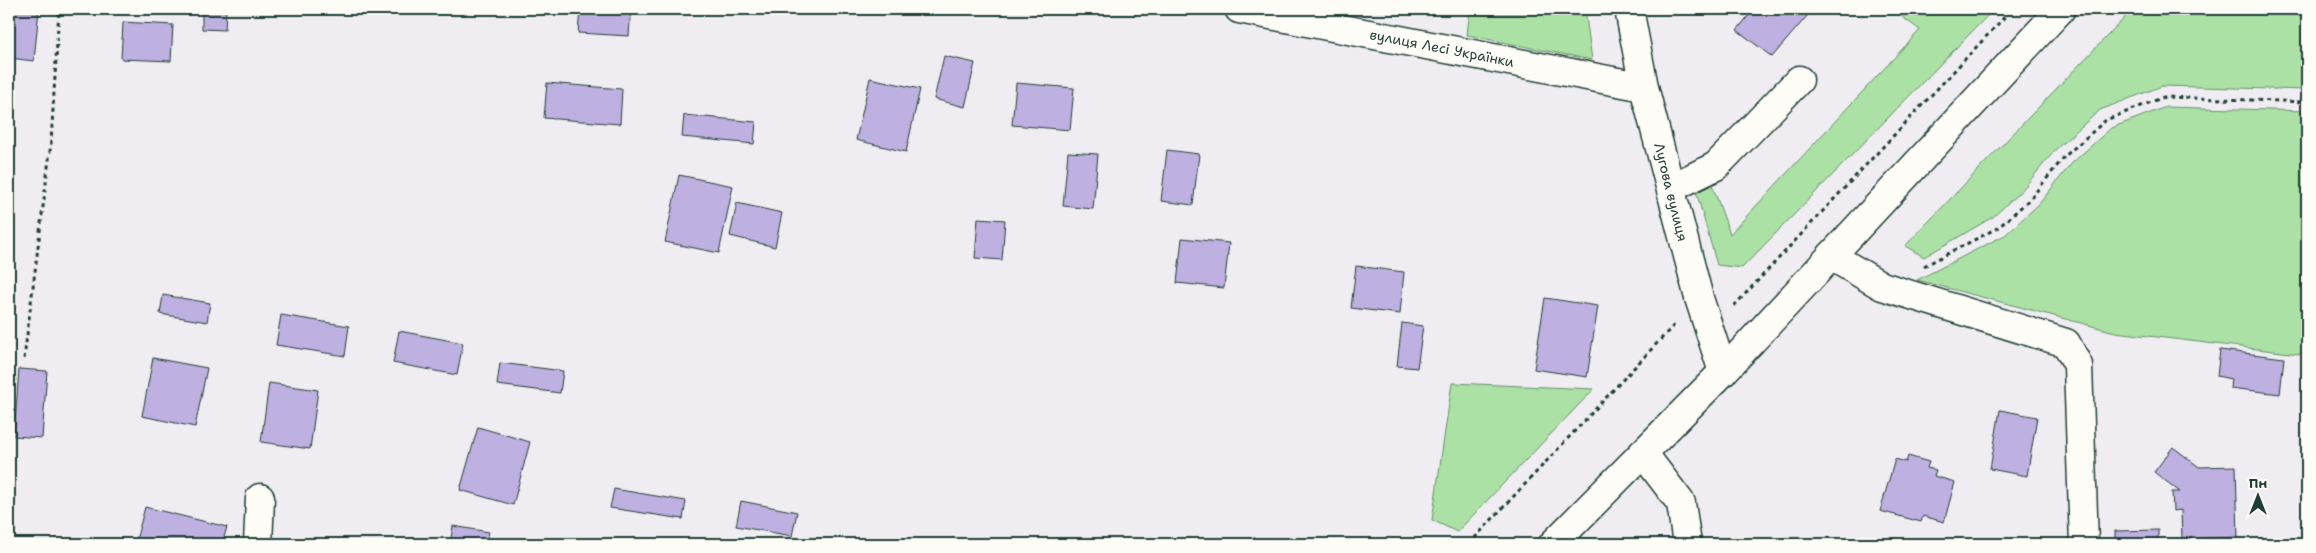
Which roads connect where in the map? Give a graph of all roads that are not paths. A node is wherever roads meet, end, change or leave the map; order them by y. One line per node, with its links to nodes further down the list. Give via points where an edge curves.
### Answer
1 (1239, 9): 5 (street, вулиця Лесі Українки)
2 (1629, 9): 5 (street, Лугова вулиця)
3 (2061, 9): 7 (street)
4 (1799, 80): 6 (street, via 1716,166)
5 (1644, 87): 6 (street, Лугова вулиця)
6 (1671, 188): 8 (street, Лугова вулиця, via 1699,298)
7 (1830, 256): 8 (street); 14 (street, via 1882,286 2066,344 2078,365)
8 (1723, 372): 9 (street)
9 (1643, 453): 12 (street); 13 (street, via 1681,504)
10 (260, 498): 11 (street)
11 (258, 544)
12 (1553, 544)
13 (1687, 544)
14 (2084, 544)

